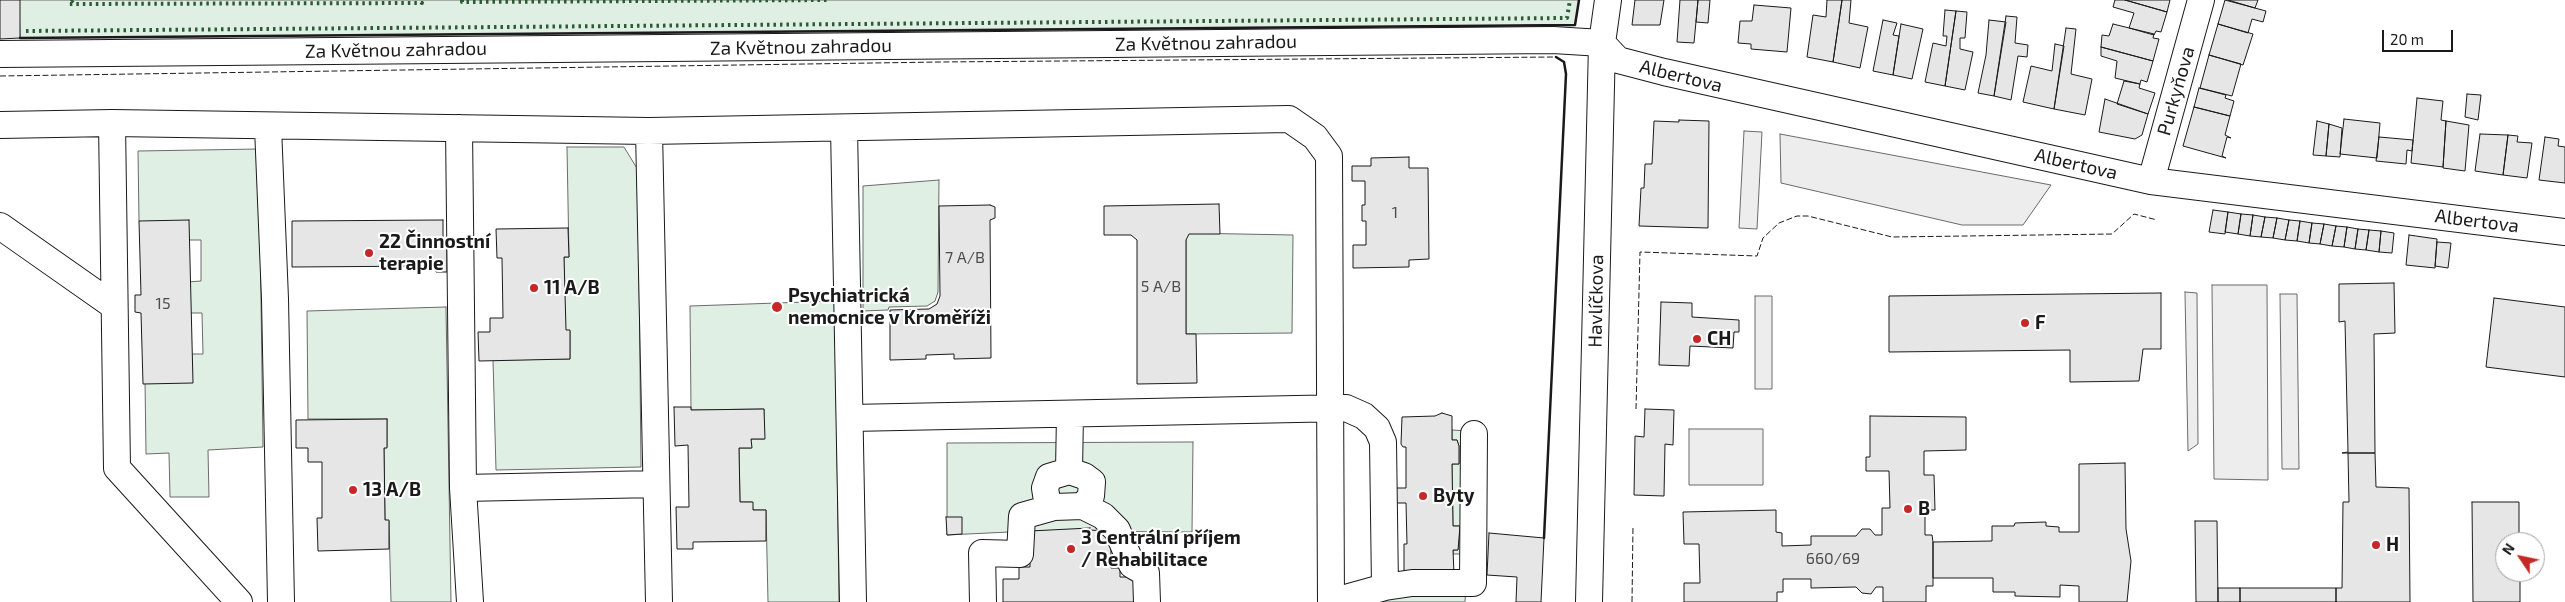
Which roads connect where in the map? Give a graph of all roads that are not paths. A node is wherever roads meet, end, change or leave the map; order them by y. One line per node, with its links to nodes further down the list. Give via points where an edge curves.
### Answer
1 (1608, 0): 3 (street, Havlíčkova)
2 (2201, 0): 11 (street, Purkyňova)
3 (1602, 43): 4 (street, Za Květnou zahradou, via 1533,40); 11 (street, Albertova, via 1618,60 1633,64); 34 (street, Havlíčkova)
4 (0, 54)
5 (112, 123): 6 (street); 7 (street); 14 (street)
6 (0, 126)
7 (268, 127): 8 (street); 27 (street, via 275,299)
8 (459, 128): 10 (street); 21 (street)
9 (844, 128): 10 (street); 15 (street, via 1289,119 1315,137 1329,156); 17 (street)
10 (649, 131): 20 (street)
11 (2151, 181): 13 (street, Albertova)
12 (0, 226): 14 (street)
13 (2565, 232)
14 (114, 306): 26 (street, via 118,468)
15 (1328, 409): 16 (street); 24 (street, via 1346,408 1364,416 1377,428 1384,442); 33 (street)
16 (1070, 414): 17 (street); 19 (street)
17 (850, 418): 30 (street)
18 (1474, 434): 25 (street)
19 (1069, 471): 22 (street, via 1092,482 1092,496); 23 (street, via 1049,477 1045,488 1047,501)
20 (656, 484): 21 (street); 29 (street)
21 (463, 488): 28 (street)
22 (1083, 506): 23 (street); 32 (street, via 1103,516 1118,530 1132,565 1146,573)
23 (1054, 507): 31 (street, via 1022,516 1020,554 982,553)
24 (1385, 587): 25 (street, via 1412,583); 33 (street)
25 (1473, 593)
26 (239, 602)
27 (280, 602)
28 (470, 602)
29 (659, 602)
30 (853, 602)
31 (983, 602)
32 (1147, 602)
33 (1331, 602)
34 (1589, 602)

